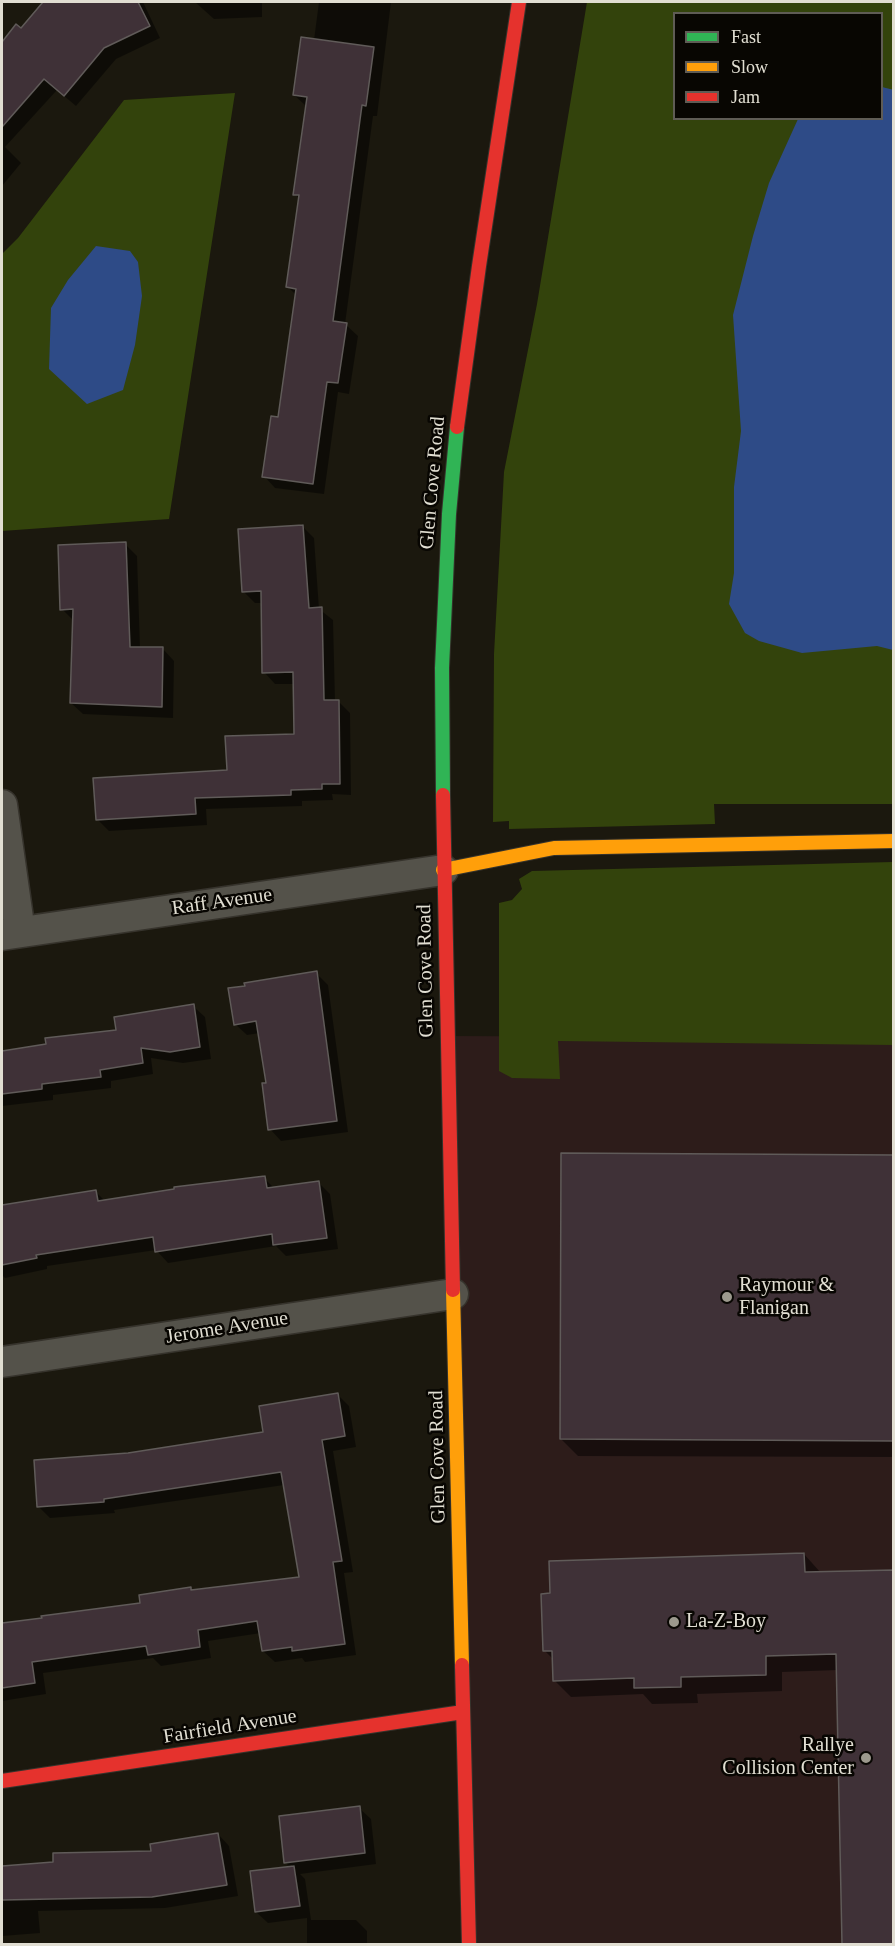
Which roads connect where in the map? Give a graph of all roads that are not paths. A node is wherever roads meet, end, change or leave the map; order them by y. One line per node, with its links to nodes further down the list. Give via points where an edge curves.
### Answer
1 (519, 2): 4 (main road, Glen Cove Road, via 465,355 449,514 442,668)
2 (2, 805): 5 (street)
3 (894, 841): 4 (main road, via 554,848)
4 (442, 870): 5 (street, Raff Avenue); 6 (main road, Glen Cove Road)
5 (11, 934)
6 (453, 1294): 7 (street, Jerome Avenue); 8 (main road, Glen Cove Road)
7 (2, 1362)
8 (463, 1712): 9 (main road, Fairfield Avenue); 10 (main road, Glen Cove Road)
9 (2, 1782)
10 (469, 1944)

